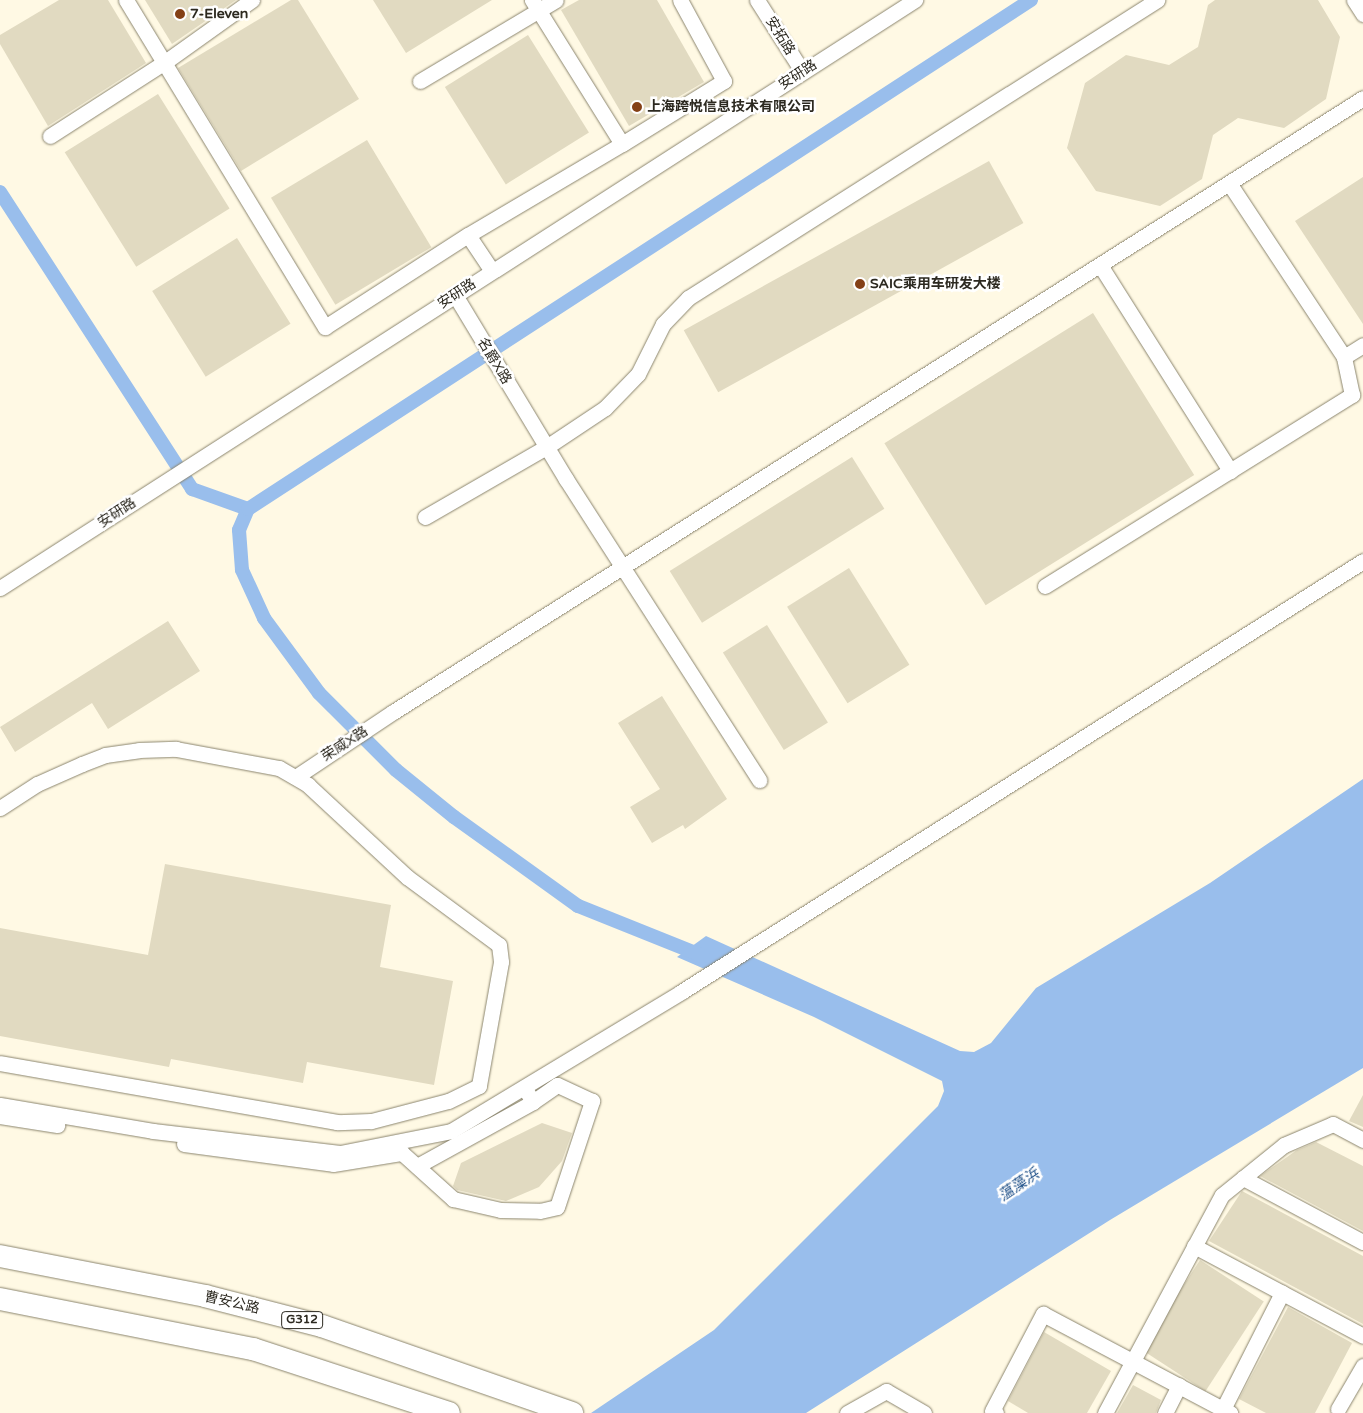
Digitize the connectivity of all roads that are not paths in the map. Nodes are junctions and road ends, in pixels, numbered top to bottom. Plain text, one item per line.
1 (126, 0) edge
2 (252, 0) edge
3 (556, 0) edge
4 (680, 0) edge
5 (757, 0) edge
6 (914, 0) edge
7 (1157, 0) edge
8 (1354, 0) edge
9 (535, 5) edge
10 (1363, 14) edge
11 (165, 62) junction
12 (802, 71) junction
13 (420, 81) dead end
14 (1363, 98) edge
15 (50, 136) dead end
16 (622, 144) junction
17 (1230, 183) junction
18 (468, 235) junction
19 (1100, 265) junction
20 (492, 271) junction
21 (455, 295) junction
22 (1363, 345) edge
23 (1344, 357) junction
24 (548, 446) junction
25 (1230, 471) junction
26 (425, 517) dead end
27 (1363, 561) edge
28 (623, 567) junction
29 (1045, 586) dead end
30 (0, 588) edge
31 (297, 776) junction
32 (759, 780) dead end
33 (0, 808) edge
34 (0, 1063) edge
35 (524, 1087) junction
36 (533, 1102) junction
37 (0, 1105) edge
38 (0, 1116) edge
39 (444, 1132) junction
40 (1363, 1140) edge
41 (455, 1145) junction
42 (417, 1166) junction
43 (1243, 1178) junction
44 (1363, 1242) edge
45 (1194, 1246) junction
46 (0, 1256) edge
47 (1282, 1293) junction
48 (9, 1301) edge
49 (1363, 1336) edge
50 (1133, 1360) junction
51 (1363, 1366) edge
52 (1180, 1385) junction
53 (992, 1412) edge
54 (1224, 1412) edge
55 (1340, 1412) edge
56 (450, 1413) edge
57 (572, 1413) edge
58 (847, 1413) edge
59 (924, 1413) edge
60 (1104, 1413) edge
61 (1165, 1413) edge

1 - 11 street
2 - 11 street
3 - 9 street
4 - 16 street
5 - 12 street, 安拓路
6 - 12 street, 安研路
7 - 24 street
8 - 10 street
9 - 13 street
9 - 16 street
11 - 15 street
11 - 18 street
12 - 20 street, 安研路
14 - 17 street, 荣威X路
16 - 18 street
17 - 19 street, 荣威X路
17 - 23 street
18 - 20 street
19 - 25 street
19 - 28 street, 荣威X路
20 - 21 street, 安研路
21 - 24 street, 名爵X路
21 - 30 street, 安研路
22 - 23 street
23 - 25 street
24 - 26 street
24 - 28 street, 名爵X路
25 - 29 street
27 - 35 street
28 - 31 street, 荣威X路
28 - 32 street, 名爵X路
31 - 33 street
31 - 34 street
35 - 36 street
35 - 39 street
36 - 41 street
36 - 42 street
37 - 39 street
38 - 42 street
39 - 41 street
40 - 43 street
41 - 42 street
43 - 44 street
43 - 45 street
45 - 47 street
45 - 50 street
46 - 57 highway, 曹安公路 / G312
47 - 49 street
47 - 54 street
48 - 56 highway
50 - 52 street
50 - 53 street
50 - 60 street
51 - 55 street
52 - 54 street
52 - 61 street
58 - 59 street

